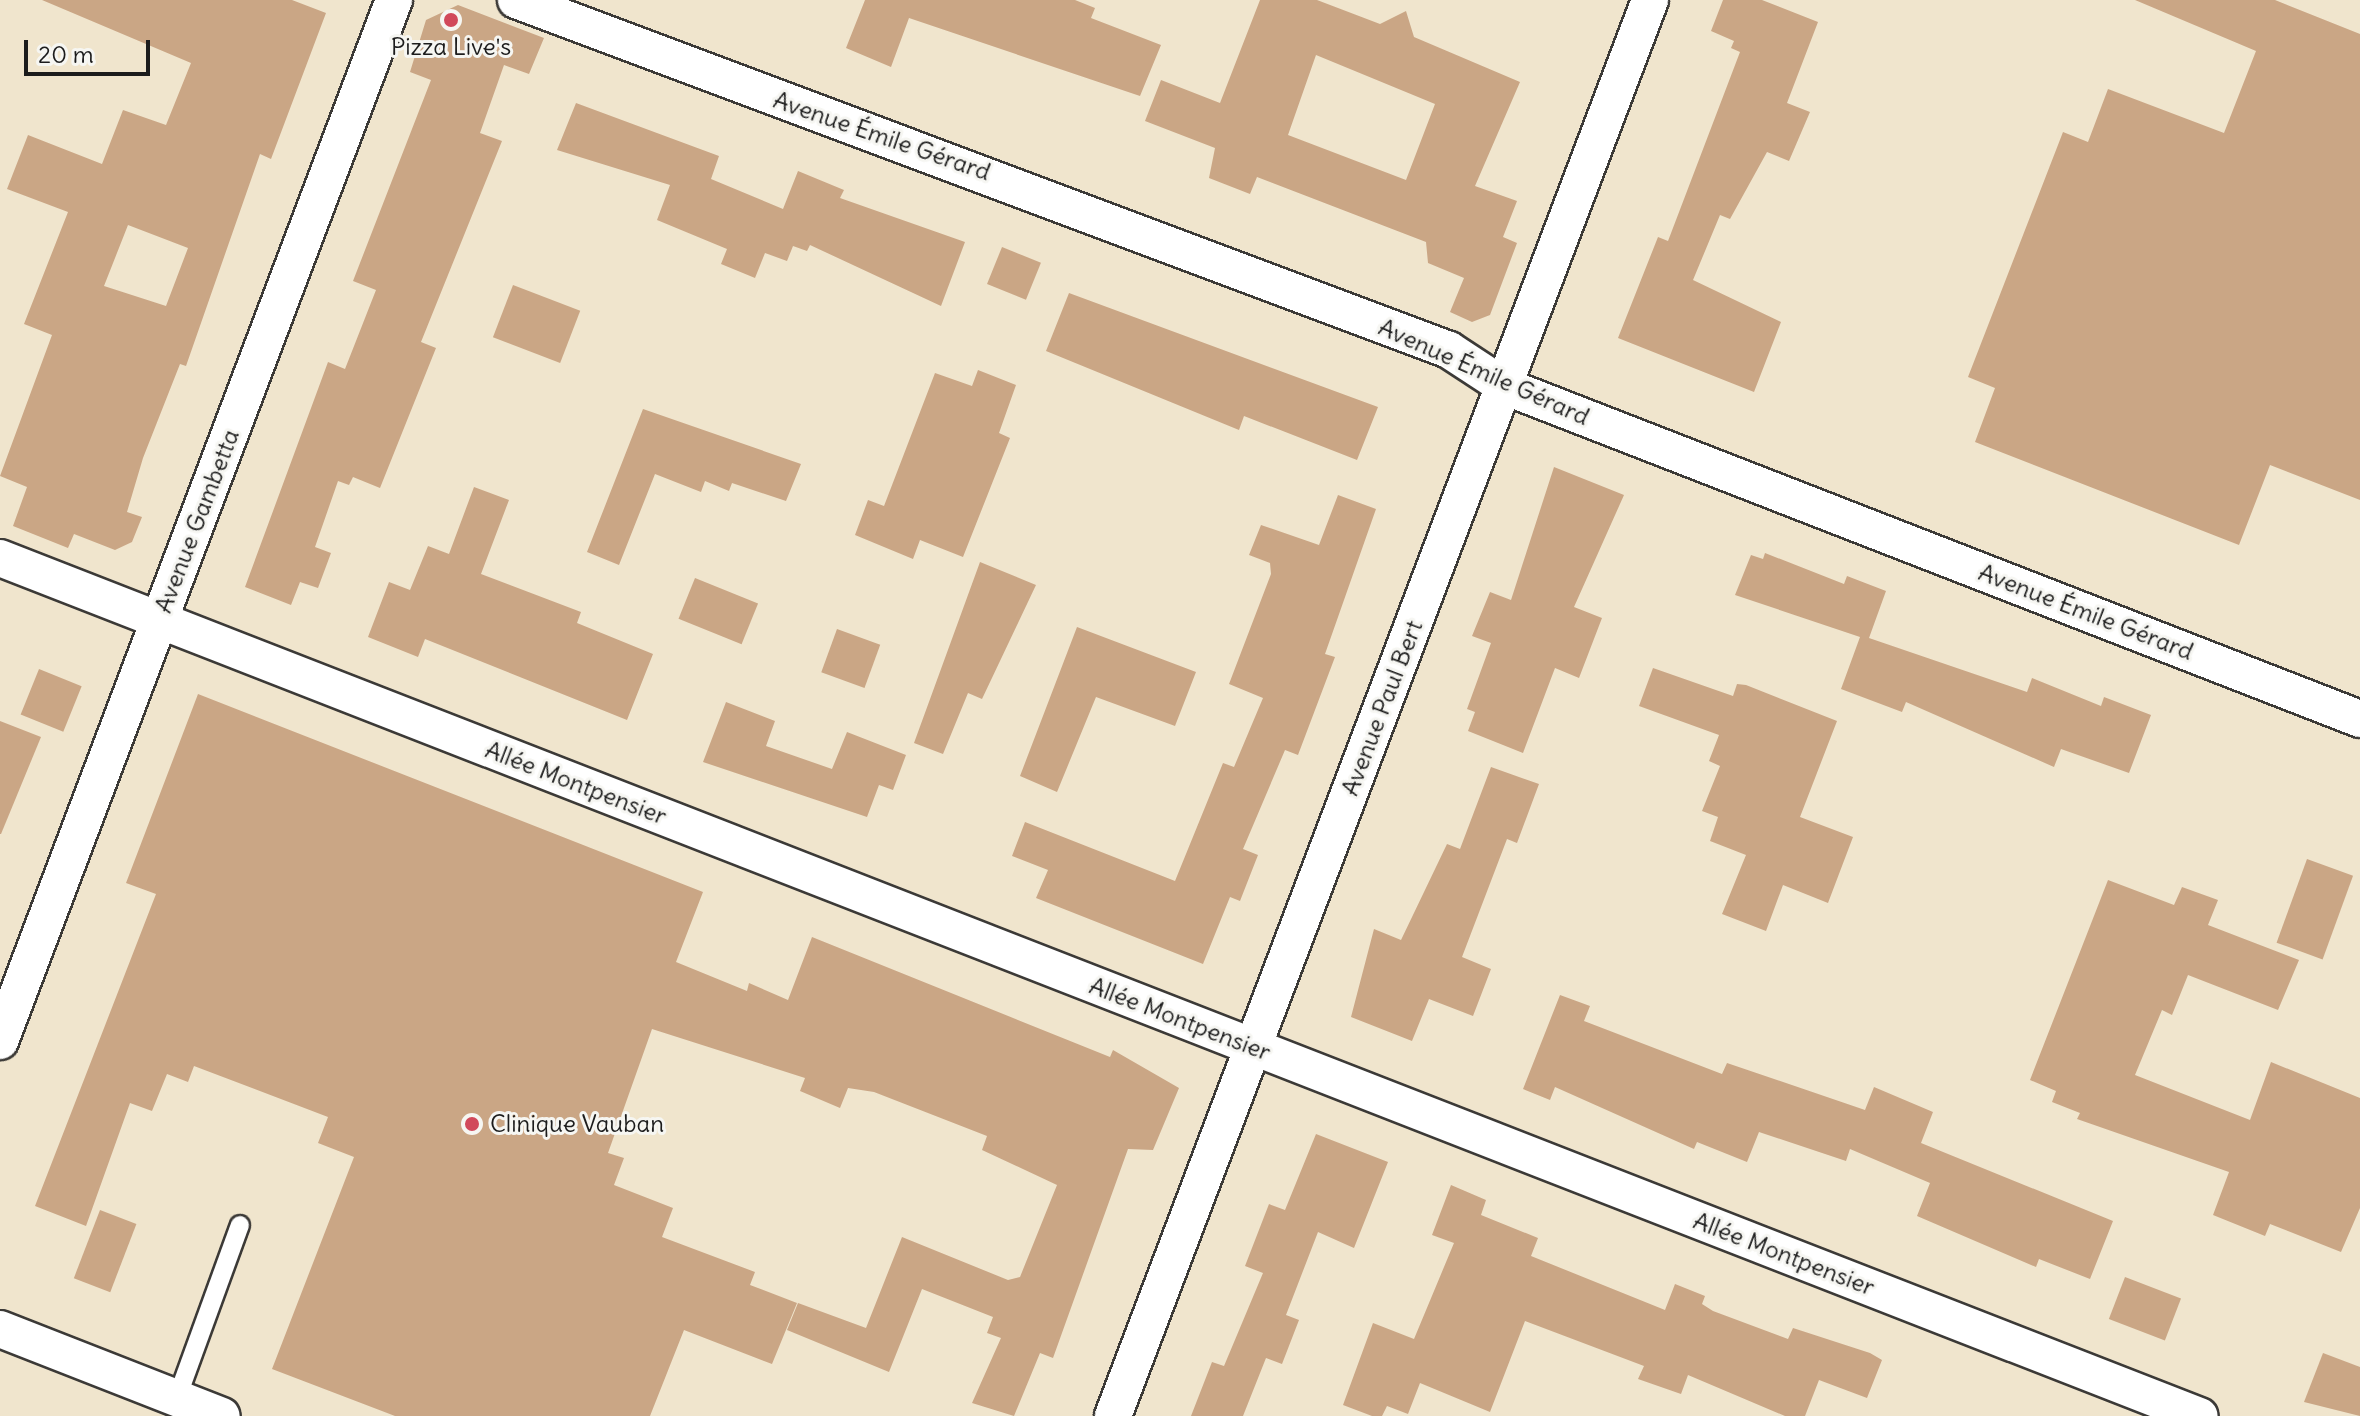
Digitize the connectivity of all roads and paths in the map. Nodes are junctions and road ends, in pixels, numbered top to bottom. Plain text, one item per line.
1 (394, 0) edge
2 (516, 0) edge
3 (1650, 0) edge
4 (1504, 386) junction
5 (0, 558) edge
6 (160, 620) junction
7 (2360, 719) edge
8 (0, 1041) edge
9 (1254, 1047) junction
10 (240, 1225) dead end
11 (0, 1329) edge
12 (177, 1398) junction
13 (222, 1416) edge
14 (1113, 1416) edge
15 (2200, 1416) edge

1 - 6 street, Avenue Gambetta
2 - 4 street, Avenue Émile Gérard
3 - 4 street, Avenue Paul Bert
4 - 7 street, Avenue Émile Gérard
4 - 9 street, Avenue Paul Bert
5 - 6 street, Allée Montpensier
6 - 8 street, Avenue Gambetta
6 - 9 street, Allée Montpensier
9 - 14 street, Avenue Paul Bert
9 - 15 street, Allée Montpensier
10 - 12 lane
11 - 12 street
12 - 13 street

